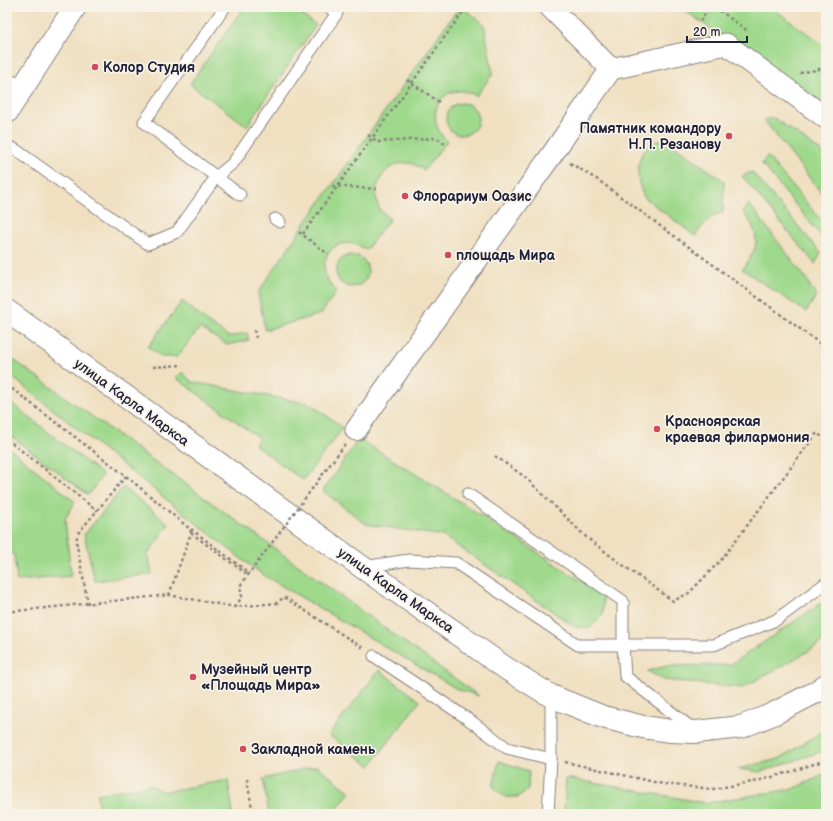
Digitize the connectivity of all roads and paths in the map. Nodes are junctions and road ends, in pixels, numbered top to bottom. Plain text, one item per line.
1 (225, 7) edge
2 (328, 7) edge
3 (550, 7) edge
4 (710, 7) edge
5 (715, 7) edge
6 (70, 9) edge
7 (465, 9) dead end
8 (700, 21) dead end
9 (749, 32) dead end
10 (612, 68) junction
11 (826, 68) edge
12 (795, 74) dead end
13 (407, 80) dead end
14 (14, 83) edge
15 (412, 83) junction
16 (439, 102) dead end
17 (7, 112) edge
18 (826, 118) edge
19 (368, 135) dead end
20 (372, 138) junction
21 (445, 144) dead end
22 (7, 145) edge
23 (553, 153) junction
24 (216, 177) junction
25 (332, 186) dead end
26 (337, 186) junction
27 (377, 189) dead end
28 (240, 195) dead end
29 (299, 232) dead end
30 (303, 234) junction
31 (328, 254) dead end
32 (7, 311) edge
33 (254, 330) dead end
34 (256, 338) dead end
35 (826, 348) edge
36 (182, 365) dead end
37 (153, 366) dead end
38 (7, 385) edge
39 (351, 436) joint
40 (7, 439) edge
41 (826, 440) edge
42 (495, 456) dead end
43 (126, 476) junction
44 (468, 494) dead end
45 (97, 511) junction
46 (190, 529) junction
47 (191, 533) junction
48 (362, 567) junction
49 (248, 574) junction
50 (826, 583) edge
51 (169, 595) junction
52 (88, 604) junction
53 (235, 607) junction
54 (7, 612) edge
55 (623, 645) junction
56 (374, 656) joint
57 (826, 685) edge
58 (551, 696) junction
59 (696, 732) junction
60 (551, 759) junction
61 (826, 760) edge
62 (247, 779) dead end
63 (253, 814) edge
64 (548, 814) edge

1 - 24 lane
2 - 24 lane
3 - 10 street
4 - 8 path
5 - 9 path
6 - 14 main road
7 - 15 path
10 - 18 street
10 - 23 street
11 - 12 path
13 - 15 path
14 - 17 main road
15 - 16 path
15 - 20 path
19 - 20 path
20 - 21 path
20 - 26 path
22 - 24 lane
23 - 35 path
23 - 39 street
24 - 28 lane
25 - 26 path
26 - 27 path
26 - 30 path
29 - 30 path
30 - 31 path
32 - 48 main road, улица Карла Маркса
33 - 34 path
36 - 37 path
38 - 43 path
39 - 49 path, bridge
40 - 45 path
41 - 42 path
43 - 45 path
43 - 46 path
44 - 55 lane
45 - 52 path
46 - 47 path
46 - 49 path
47 - 49 path
47 - 51 path
48 - 55 lane
48 - 58 main road, улица Карла Маркса
49 - 53 path
50 - 55 lane
51 - 52 path
51 - 53 path
52 - 54 path
53 - 56 path
55 - 59 lane
56 - 60 lane
57 - 59 main road, улица Карла Маркса
58 - 59 main road, улица Карла Маркса
58 - 60 lane
60 - 61 path
60 - 64 lane
62 - 63 path

